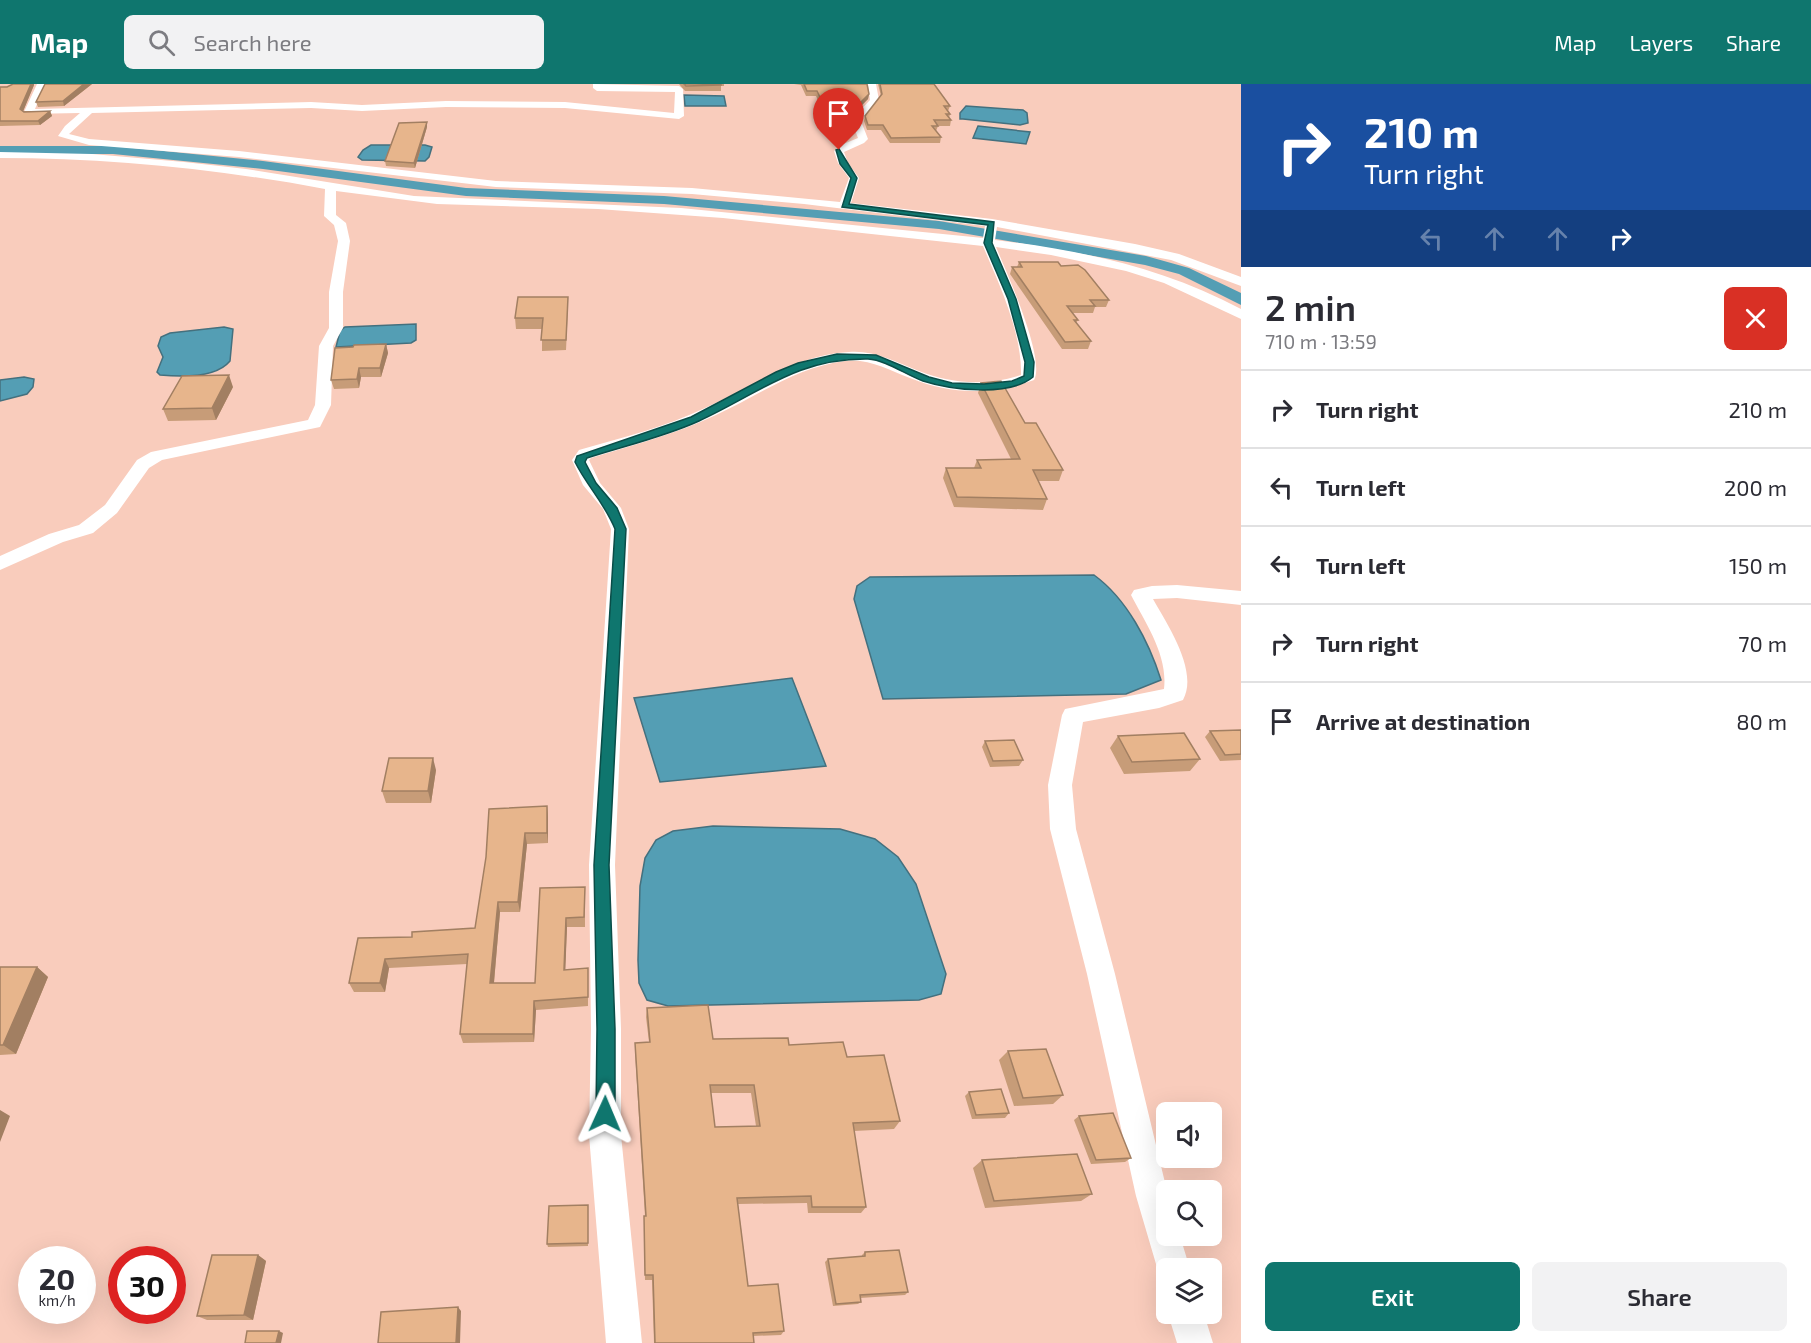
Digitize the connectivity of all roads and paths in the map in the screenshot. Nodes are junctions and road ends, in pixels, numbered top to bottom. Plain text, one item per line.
1 (40, 84) edge
2 (597, 84) edge
3 (872, 84) edge
4 (90, 110) junction
5 (0, 155) edge
6 (332, 186) junction
7 (845, 206) junction
8 (990, 233) junction
9 (1241, 282) edge
10 (1241, 315) edge
11 (0, 564) edge
12 (1241, 598) edge
13 (1170, 1258) edge
14 (1189, 1324) edge
15 (624, 1343) edge
16 (1195, 1343) edge

1 - 4 street
2 - 4 street
3 - 7 street
4 - 7 street
5 - 6 street
6 - 8 street
6 - 11 street
7 - 8 street
8 - 9 street
8 - 10 street
8 - 15 street
12 - 13 street
14 - 16 street

